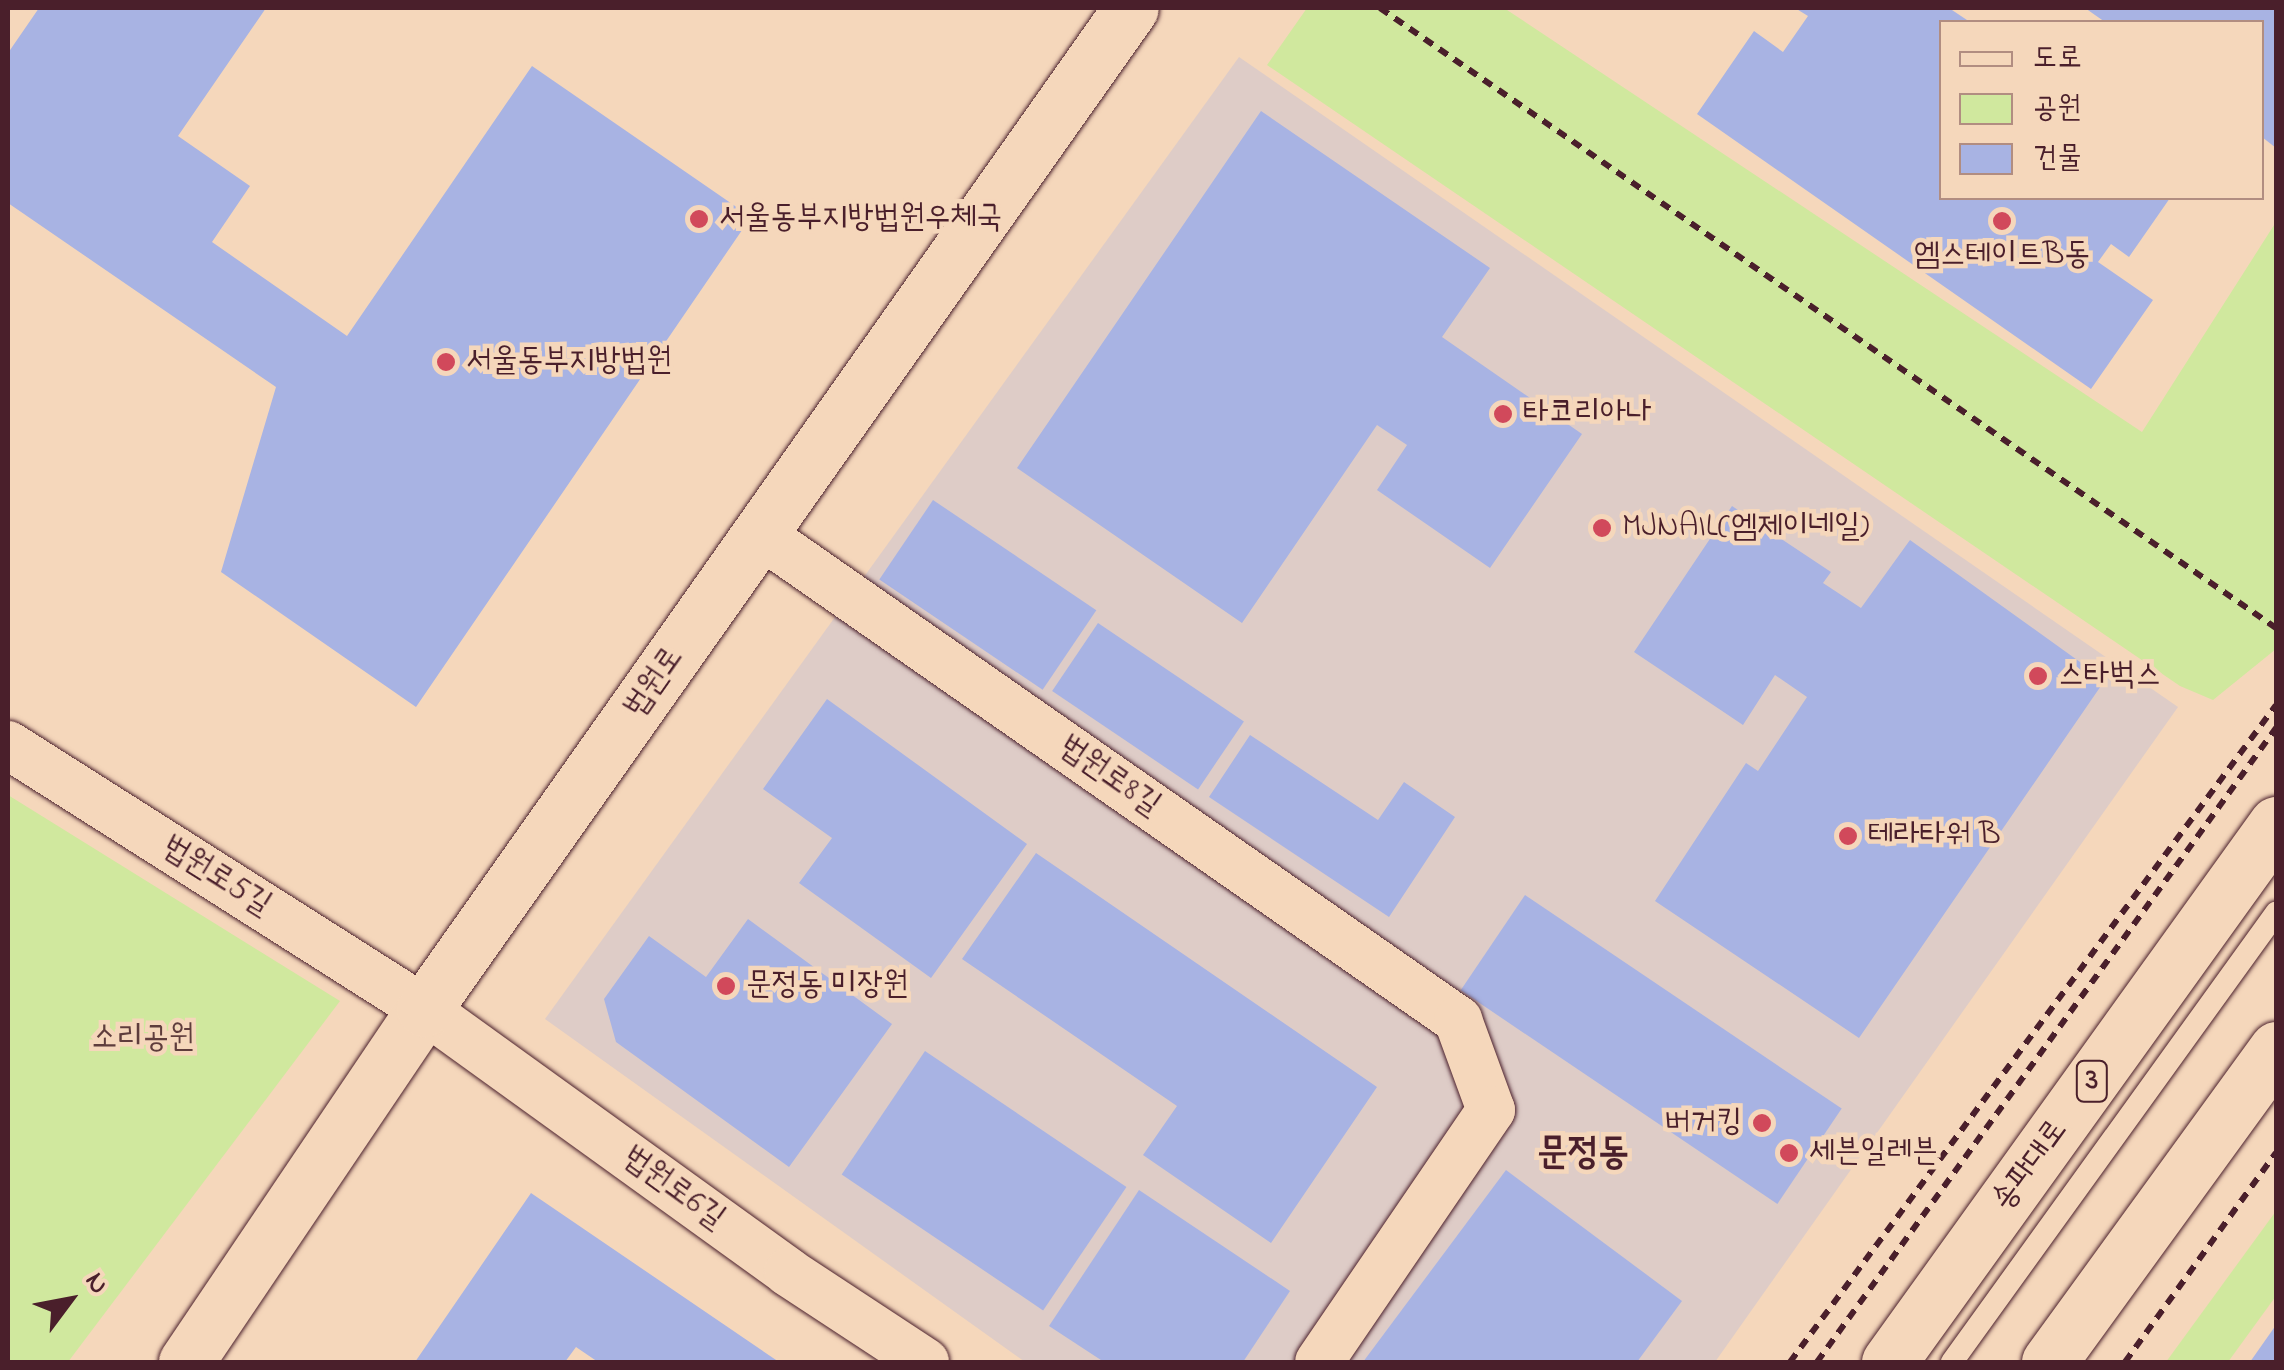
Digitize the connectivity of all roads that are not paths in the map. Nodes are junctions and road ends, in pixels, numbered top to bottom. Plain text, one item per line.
1 (1122, 11) edge
2 (760, 534) junction
3 (8, 745) edge
4 (2276, 824) edge
5 (2276, 913) edge
6 (424, 1008) junction
7 (2276, 1049) edge
8 (1924, 1314) junction
9 (186, 1362) edge
10 (926, 1362) edge
11 (1318, 1362) edge
12 (1889, 1362) edge
13 (1900, 1362) edge
14 (1952, 1362) edge
15 (2049, 1362) edge

1 - 2 street, 법원로
2 - 6 street, 법원로
2 - 11 street, 법원로8길
3 - 6 street, 법원로5길
4 - 8 street, 송파대로 / 3
5 - 14 lane
6 - 9 street, 법원로
6 - 10 street, 법원로6길
7 - 15 street
8 - 12 street, 송파대로 / 3
8 - 13 lane

